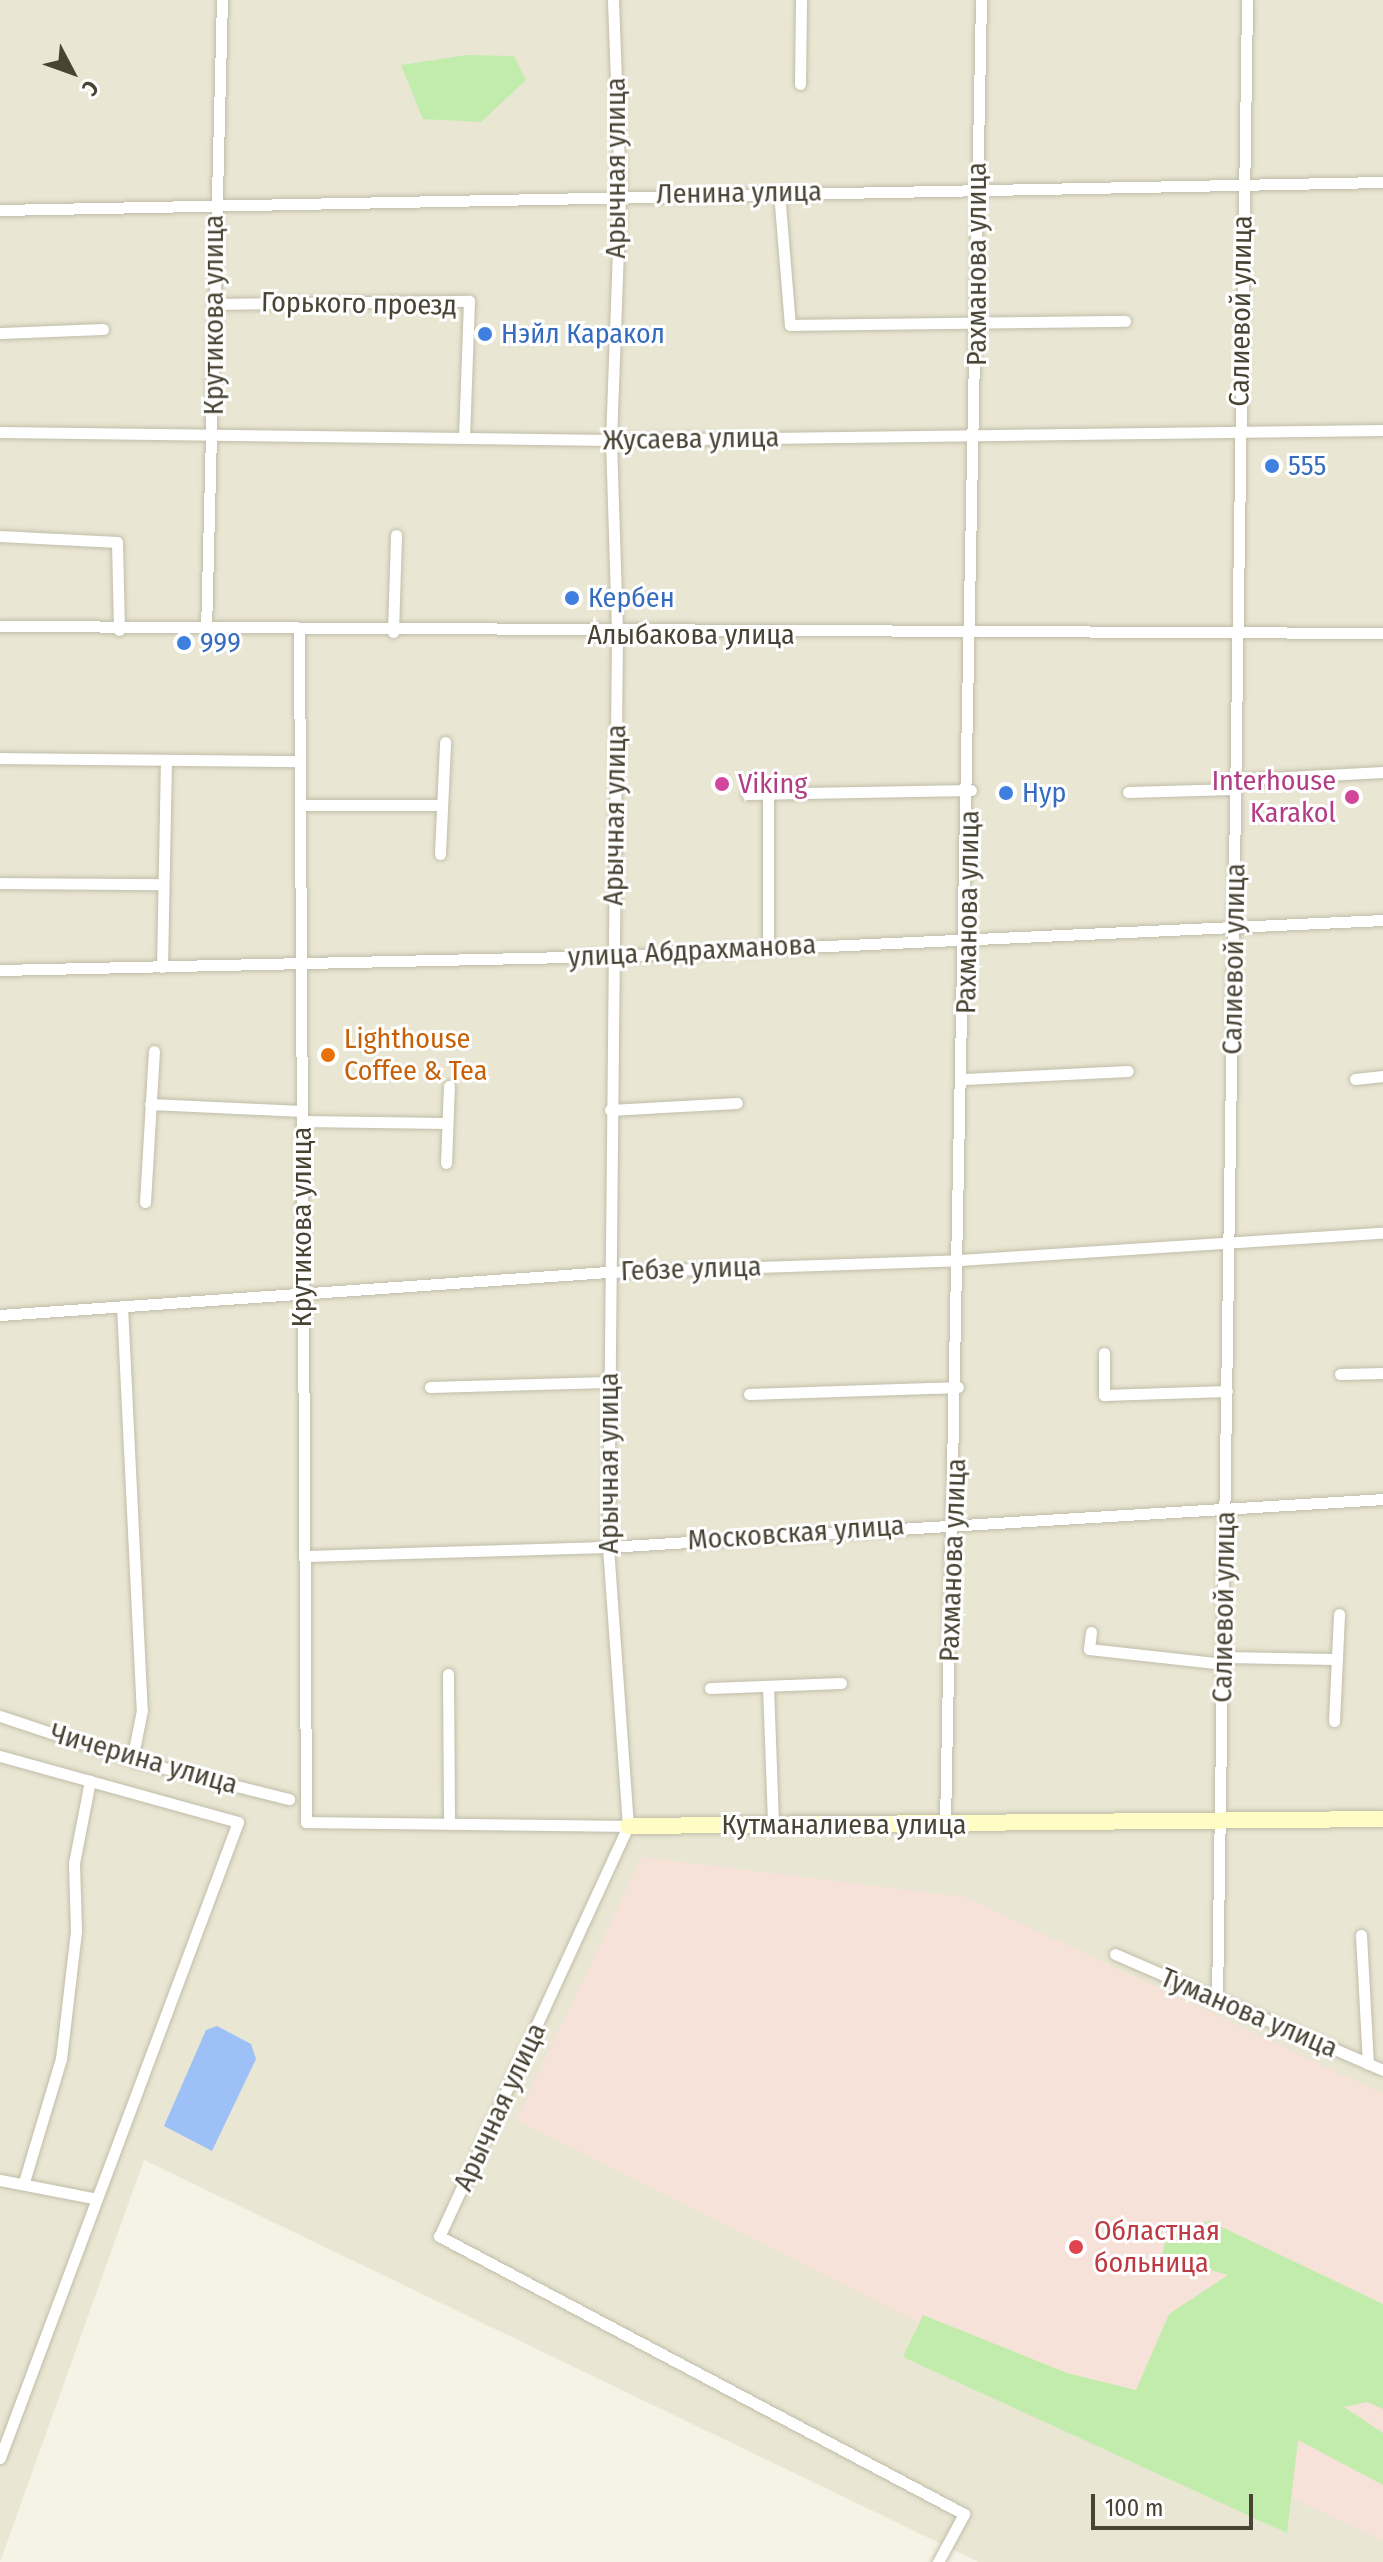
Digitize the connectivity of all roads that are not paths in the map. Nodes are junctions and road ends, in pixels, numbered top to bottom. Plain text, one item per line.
1 (222, 0) edge
2 (613, 0) edge
3 (801, 0) edge
4 (981, 0) edge
5 (1247, 0) edge
6 (800, 84) dead end
7 (1383, 182) edge
8 (1244, 184) junction
9 (977, 189) junction
10 (779, 192) junction
11 (620, 195) junction
12 (215, 204) junction
13 (0, 210) edge
14 (214, 304) junction
15 (1125, 321) dead end
16 (977, 324) junction
17 (103, 329) dead end
18 (0, 333) edge
19 (1383, 430) edge
20 (0, 432) edge
21 (213, 432) junction
22 (1238, 432) junction
23 (977, 436) junction
24 (464, 437) junction
25 (611, 440) junction
26 (396, 535) dead end
27 (0, 536) edge
28 (0, 626) edge
29 (119, 630) junction
30 (206, 631) junction
31 (299, 631) junction
32 (393, 632) junction
33 (1383, 633) edge
34 (617, 634) junction
35 (1236, 634) junction
36 (973, 636) junction
37 (445, 742) dead end
38 (0, 758) edge
39 (166, 761) junction
40 (300, 761) junction
41 (1383, 772) edge
42 (1234, 784) junction
43 (971, 790) junction
44 (1128, 792) dead end
45 (747, 794) dead end
46 (768, 794) junction
47 (300, 805) junction
48 (441, 805) junction
49 (440, 854) dead end
50 (0, 883) edge
51 (160, 884) junction
52 (1383, 920) edge
53 (1237, 926) junction
54 (968, 939) junction
55 (768, 945) junction
56 (614, 956) junction
57 (301, 964) junction
58 (162, 967) junction
59 (0, 970) edge
60 (154, 1051) dead end
61 (1128, 1071) dead end
62 (1383, 1076) edge
63 (964, 1079) junction
64 (1355, 1079) dead end
65 (449, 1086) dead end
66 (737, 1103) dead end
67 (150, 1104) junction
68 (610, 1110) junction
69 (302, 1116) junction
70 (446, 1123) junction
71 (446, 1163) dead end
72 (145, 1202) dead end
73 (1383, 1233) edge
74 (1229, 1243) junction
75 (961, 1260) junction
76 (608, 1272) junction
77 (303, 1292) junction
78 (122, 1306) junction
79 (0, 1315) edge
80 (1104, 1353) dead end
81 (1383, 1373) edge
82 (1340, 1374) dead end
83 (608, 1382) junction
84 (430, 1387) dead end
85 (958, 1387) junction
86 (1227, 1391) junction
87 (749, 1394) dead end
88 (1383, 1499) edge
89 (1226, 1511) junction
90 (954, 1521) junction
91 (608, 1547) junction
92 (304, 1556) junction
93 (1339, 1614) dead end
94 (1091, 1632) dead end
95 (1335, 1659) junction
96 (1224, 1661) junction
97 (448, 1674) dead end
98 (841, 1683) dead end
99 (768, 1686) junction
100 (710, 1688) dead end
101 (0, 1716) edge
102 (1334, 1721) dead end
103 (0, 1756) edge
104 (132, 1760) junction
105 (90, 1781) junction
106 (289, 1799) dead end
107 (1383, 1819) edge
108 (306, 1822) joint
109 (1222, 1822) junction
110 (449, 1824) junction
111 (945, 1824) junction
112 (773, 1825) junction
113 (628, 1826) junction
114 (1361, 1935) dead end
115 (1115, 1954) dead end
116 (1217, 2001) junction
117 (1368, 2064) junction
118 (1383, 2070) edge
119 (0, 2180) edge
120 (24, 2182) junction
121 (93, 2198) junction
122 (0, 2458) edge
123 (938, 2562) edge

1 - 12 street, Крутикова улица
2 - 11 street, Арычная улица
3 - 6 street
4 - 9 street, Рахманова улица
5 - 8 street, Салиевой улица
7 - 8 street, Ленина улица
8 - 9 street, Ленина улица
8 - 22 street, Салиевой улица
9 - 10 street, Ленина улица
9 - 16 street, Рахманова улица
10 - 11 street, Ленина улица
10 - 16 street
11 - 12 street, Ленина улица
11 - 25 street, Арычная улица
12 - 13 street, Ленина улица
12 - 14 street, Крутикова улица
14 - 21 street, Крутикова улица
14 - 24 street, Горького проезд
15 - 16 street
16 - 23 street, Рахманова улица
17 - 18 street
19 - 22 street, Жусаева улица
20 - 21 street, Жусаева улица
21 - 24 street, Жусаева улица
21 - 30 street, Крутикова улица
22 - 23 street, Жусаева улица
22 - 35 street, Салиевой улица
23 - 25 street, Жусаева улица
23 - 36 street, Рахманова улица
24 - 25 street, Жусаева улица
25 - 34 street, Арычная улица
26 - 32 street
27 - 29 street
28 - 29 street, Алыбакова улица
29 - 30 street, Алыбакова улица
30 - 31 street, Алыбакова улица
31 - 32 street, Алыбакова улица
31 - 40 street, Крутикова улица
32 - 34 street, Алыбакова улица
33 - 35 street, Алыбакова улица
34 - 36 street, Алыбакова улица
34 - 56 street, Арычная улица
35 - 36 street, Алыбакова улица
35 - 42 street, Салиевой улица
36 - 43 street, Рахманова улица
37 - 48 street
38 - 39 street
39 - 40 street
39 - 51 street
40 - 47 street, Крутикова улица
41 - 42 street
42 - 44 street
42 - 53 street, Салиевой улица
43 - 46 street
43 - 54 street, Рахманова улица
45 - 46 street
46 - 55 street
47 - 48 street
47 - 57 street, Крутикова улица
48 - 49 street
50 - 51 street
51 - 58 street
52 - 53 street, улица Абдрахманова
53 - 54 street, улица Абдрахманова
53 - 74 street, Салиевой улица
54 - 55 street, улица Абдрахманова
54 - 63 street, Рахманова улица
55 - 56 street, улица Абдрахманова
56 - 57 street, улица Абдрахманова
56 - 68 street, Арычная улица
57 - 58 street, улица Абдрахманова
57 - 69 street, Крутикова улица
58 - 59 street, улица Абдрахманова
60 - 67 street
61 - 63 street
62 - 64 street
63 - 75 street, Рахманова улица
65 - 70 street
66 - 68 street
67 - 69 street
67 - 72 street
68 - 76 street, Арычная улица
69 - 70 street
69 - 77 street, Крутикова улица
70 - 71 street
73 - 74 street, Гебзе улица
74 - 75 street, Гебзе улица
74 - 86 street, Салиевой улица
75 - 76 street, Гебзе улица
75 - 85 street, Рахманова улица
76 - 77 street, Гебзе улица
76 - 83 street, Арычная улица
77 - 78 street, Гебзе улица
77 - 92 street, Крутикова улица
78 - 79 street, Гебзе улица
78 - 104 street
80 - 86 street
81 - 82 street
83 - 84 street
83 - 91 street, Арычная улица
85 - 87 street
85 - 90 street, Рахманова улица
86 - 89 street, Салиевой улица
88 - 89 street, Московская улица
89 - 90 street, Московская улица
89 - 96 street, Салиевой улица
90 - 91 street, Московская улица
90 - 111 street, Рахманова улица
91 - 92 street, Московская улица
91 - 113 street, Арычная улица
92 - 108 street, Крутикова улица
93 - 95 street
94 - 96 street
95 - 96 street
95 - 102 street
96 - 109 street, Салиевой улица
97 - 110 street
98 - 99 street
99 - 100 street
99 - 112 street
101 - 104 street, Чичерина улица
103 - 105 street
104 - 106 street, Чичерина улица
105 - 120 street
105 - 121 street
107 - 109 street, Кутманалиева улица
108 - 110 street, Кутманалиева улица
109 - 111 street, Кутманалиева улица
109 - 116 street, Салиевой улица
110 - 113 street, Кутманалиева улица
111 - 112 street, Кутманалиева улица
112 - 113 street, Кутманалиева улица
113 - 123 street, Арычная улица
114 - 117 street
115 - 116 street, Туманова улица
116 - 117 street, Туманова улица
117 - 118 street, Туманова улица
119 - 120 street
120 - 121 street
121 - 122 street

